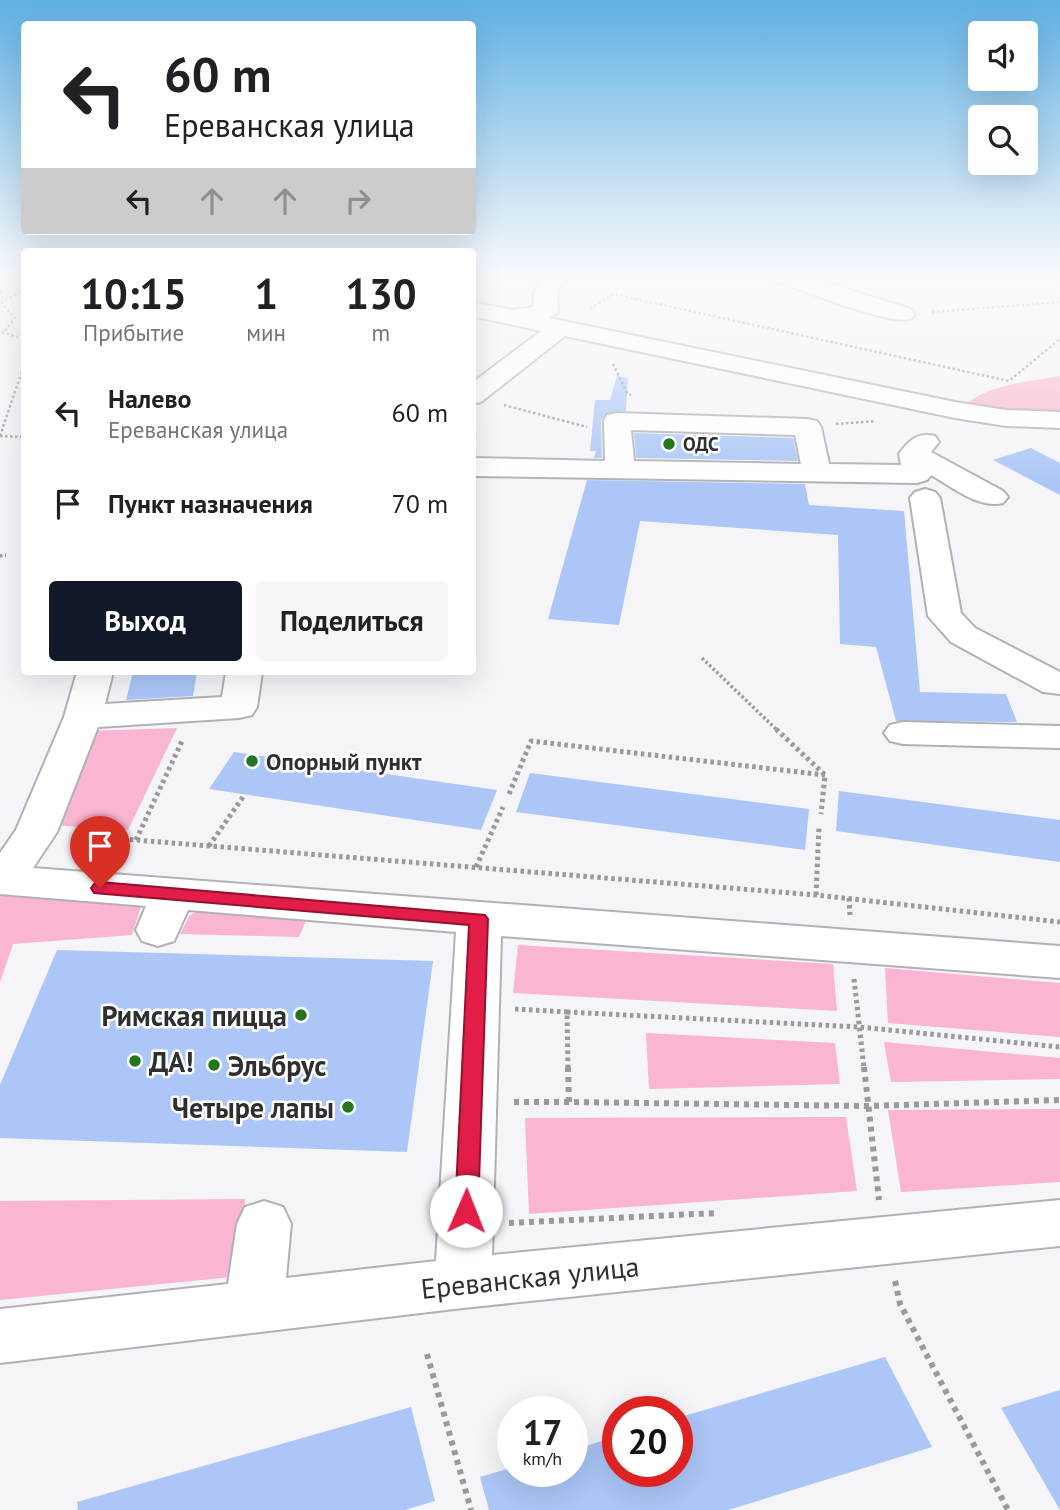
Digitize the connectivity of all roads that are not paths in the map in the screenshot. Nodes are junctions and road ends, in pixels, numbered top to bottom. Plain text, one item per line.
1 (531, 345) edge
2 (660, 345) edge
3 (476, 393) edge
4 (955, 410) junction
5 (1060, 420) edge
6 (476, 467) edge
7 (817, 472) junction
8 (918, 476) junction
9 (626, 477) junction
10 (993, 497) dead end
11 (94, 675) edge
12 (244, 675) edge
13 (1059, 686) edge
14 (83, 717) junction
15 (903, 733) dead end
16 (1060, 737) edge
17 (2, 880) edge
18 (479, 919) junction
19 (1060, 962) edge
20 (1060, 1223) edge
21 (264, 1224) dead end
22 (463, 1283) junction
23 (254, 1307) junction
24 (0, 1336) edge

1 - 3 street
2 - 4 street
4 - 5 street
4 - 8 street
6 - 9 street
7 - 8 street
7 - 9 street
7 - 9 street
8 - 9 street
8 - 10 street
8 - 13 street
11 - 14 street
12 - 14 street
14 - 17 street
15 - 16 street
17 - 18 street
18 - 19 street
18 - 22 street
20 - 22 street, Ереванская улица
21 - 23 street
22 - 23 street, Ереванская улица
23 - 24 street, Ереванская улица

